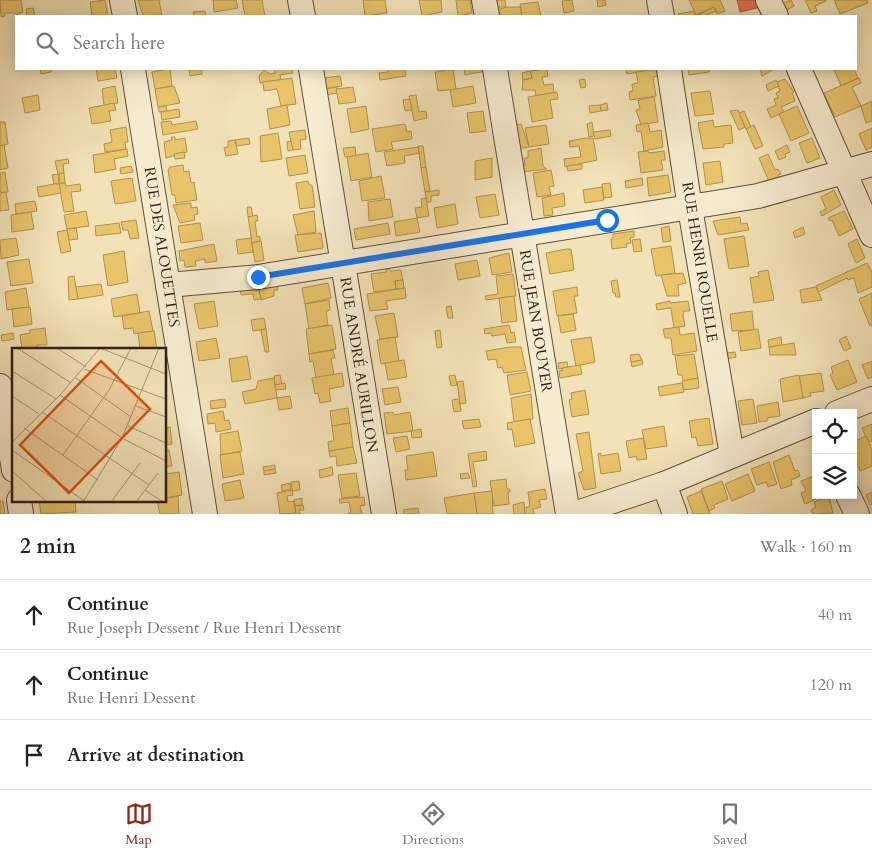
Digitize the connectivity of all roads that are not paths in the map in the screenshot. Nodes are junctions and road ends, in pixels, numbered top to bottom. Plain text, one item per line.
1 (122, 0) edge
2 (300, 0) edge
3 (484, 0) edge
4 (659, 0) edge
5 (768, 0) edge
6 (125, 15) edge
7 (303, 15) edge
8 (487, 15) edge
9 (662, 15) edge
10 (776, 15) edge
11 (133, 70) edge
12 (312, 70) edge
13 (495, 70) edge
14 (669, 70) edge
15 (799, 70) edge
16 (872, 164) edge
17 (844, 173) junction
18 (690, 208) junction
19 (522, 235) junction
20 (872, 235) edge
21 (343, 264) junction
22 (168, 285) junction
23 (0, 386) edge
24 (872, 399) edge
25 (846, 409) edge
26 (812, 423) edge
27 (732, 454) junction
28 (12, 458) edge
29 (658, 486) junction
30 (850, 499) edge
31 (205, 514) edge
32 (384, 514) edge
33 (568, 514) edge
34 (574, 514) edge
35 (675, 514) edge
36 (857, 514) edge

1 - 6 street
2 - 7 street
3 - 8 street
4 - 9 street
5 - 10 street
11 - 22 street, RUE DES ALOUETTES
12 - 21 street, RUE ANDRÉ AURILLON
13 - 19 street, RUE JEAN BOUYER
14 - 18 street, RUE HENRI ROUELLE
15 - 17 street
16 - 17 street
17 - 18 street
17 - 20 street
18 - 19 street
18 - 27 street, RUE HENRI ROUELLE
19 - 21 street
19 - 33 street, RUE JEAN BOUYER
21 - 22 street
21 - 32 street, RUE ANDRÉ AURILLON
22 - 31 street, RUE DES ALOUETTES
23 - 28 street
24 - 25 street
26 - 27 street
27 - 29 street
29 - 34 street
29 - 35 street
30 - 36 street

